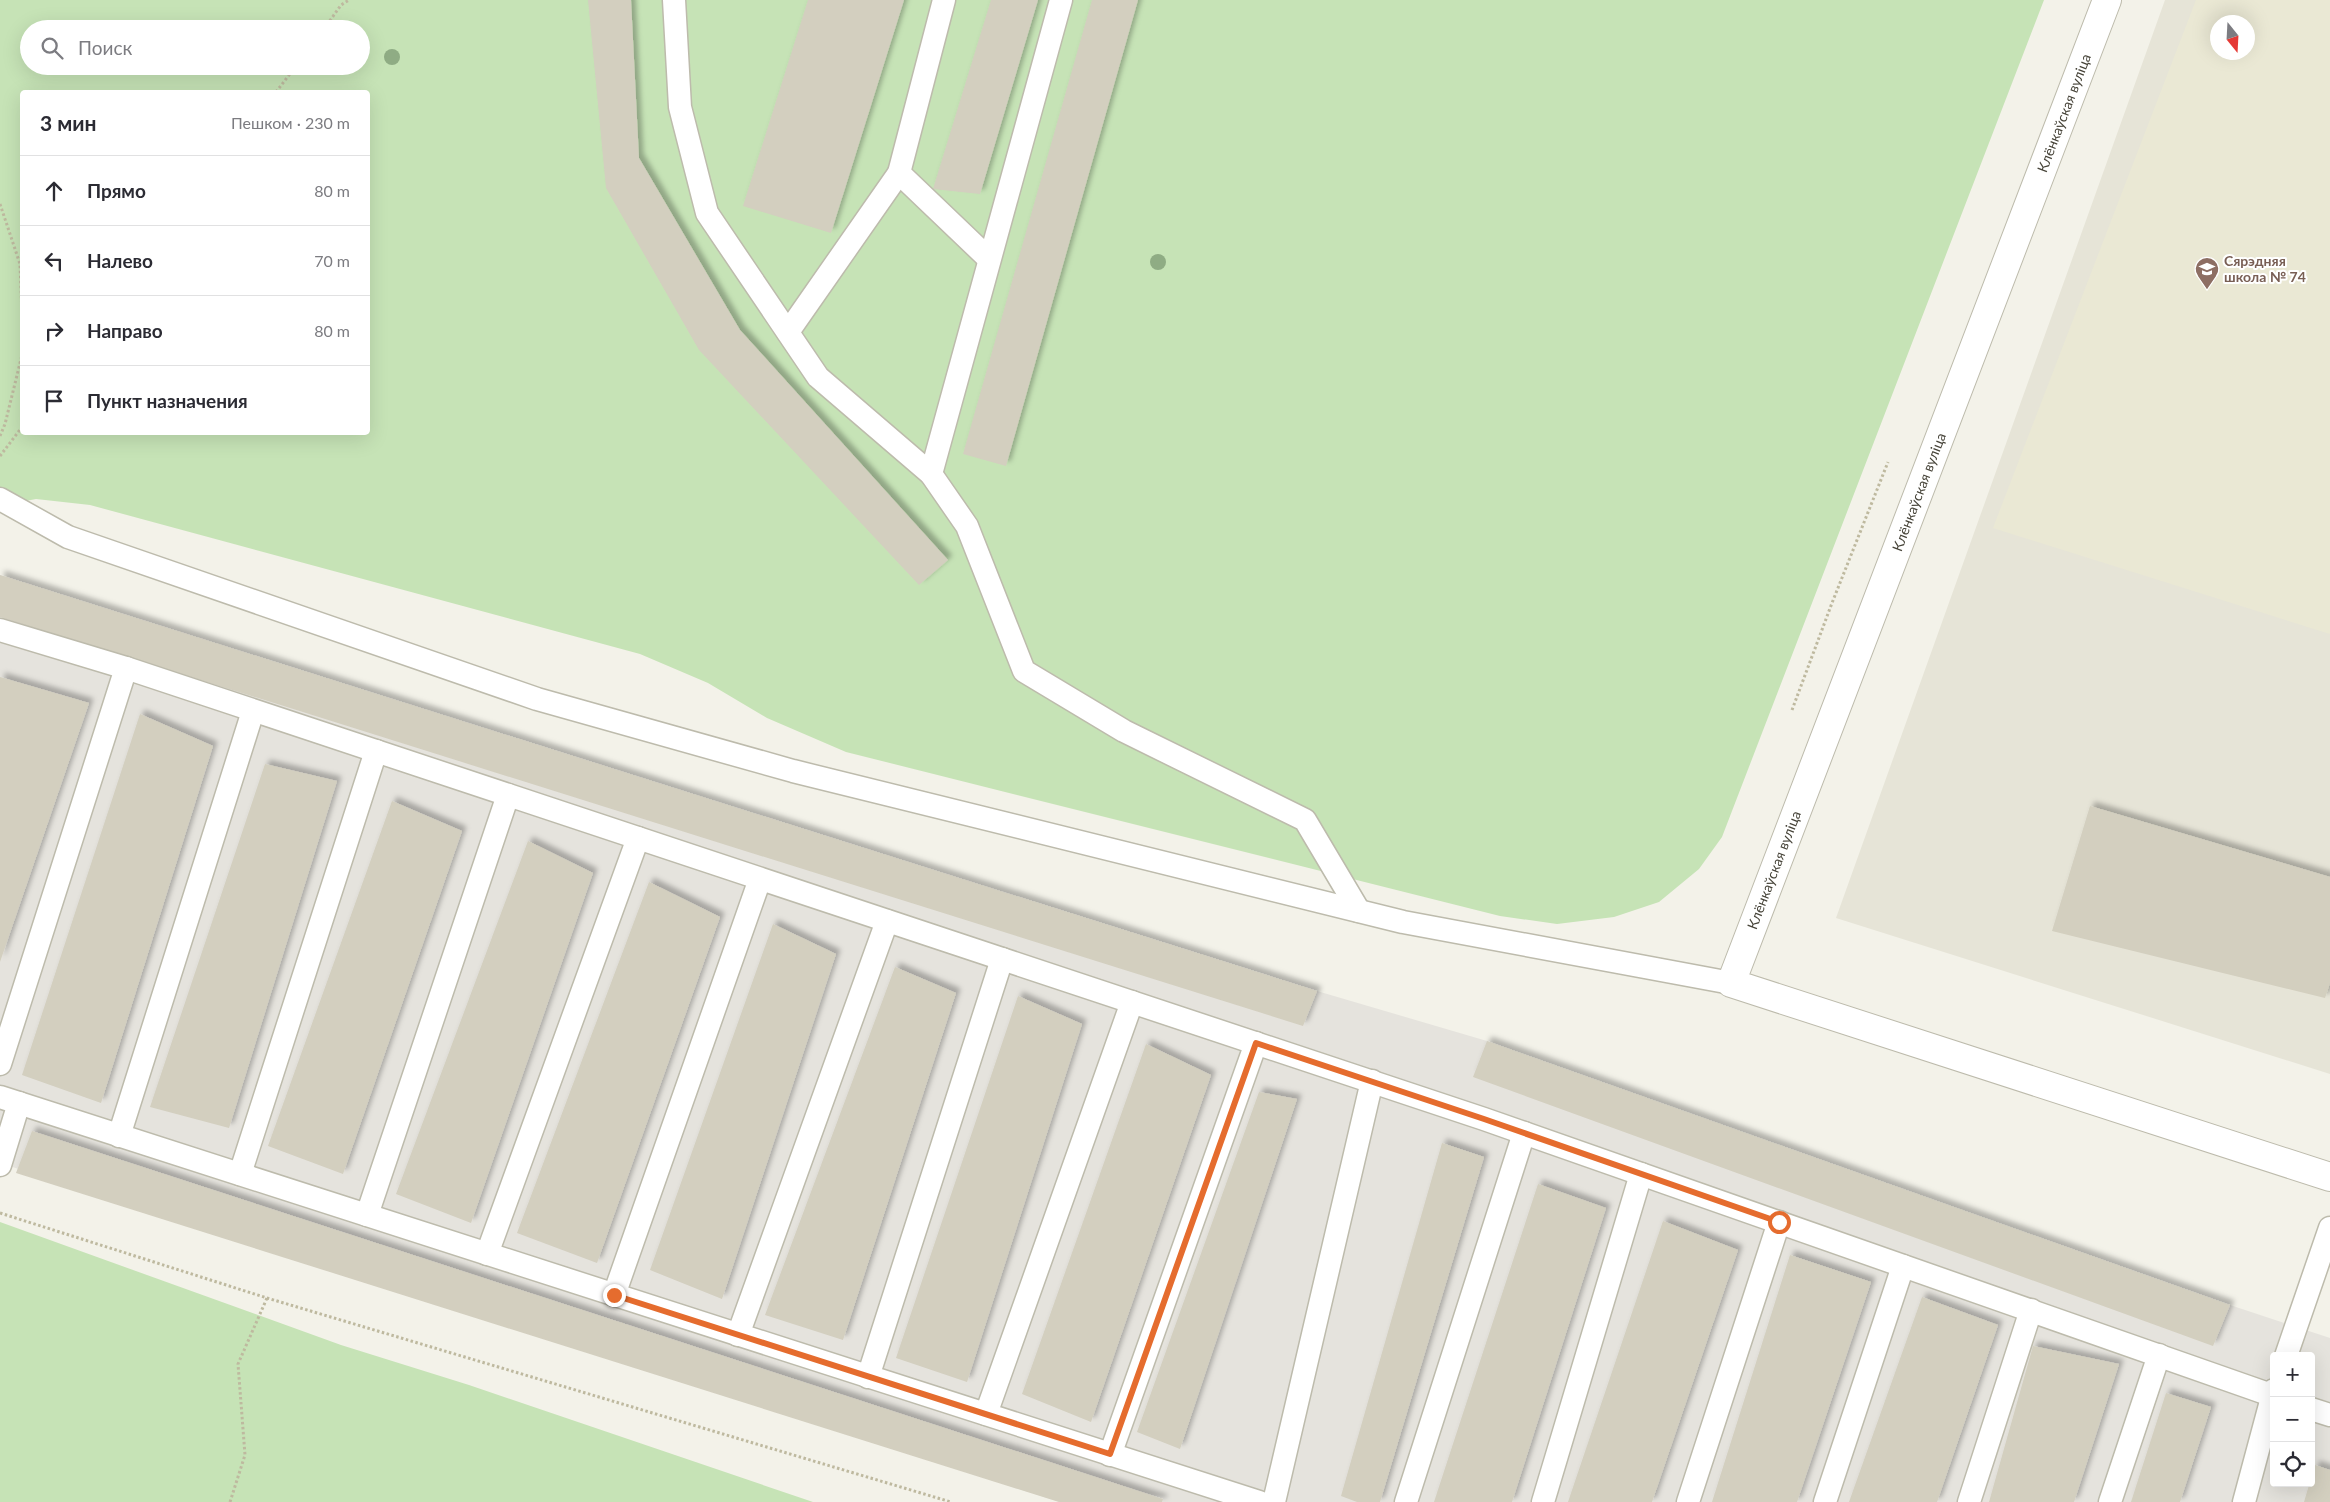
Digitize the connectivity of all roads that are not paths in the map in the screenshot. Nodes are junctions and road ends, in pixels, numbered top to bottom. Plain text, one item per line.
1 (674, 0) edge
2 (944, 0) edge
3 (1061, 0) edge
4 (2107, 0) edge
5 (899, 173) junction
6 (989, 258) junction
7 (788, 332) junction
8 (930, 474) junction
9 (0, 499) edge
10 (0, 630) edge
11 (126, 668) junction
12 (253, 711) junction
13 (376, 751) junction
14 (508, 795) junction
15 (638, 838) junction
16 (760, 879) junction
17 (1359, 911) junction
18 (886, 921) junction
19 (1002, 959) junction
20 (1731, 983) junction
21 (1132, 1002) junction
22 (1256, 1043) junction
23 (0, 1064) edge
24 (1372, 1081) junction
25 (10, 1100) edge
26 (1524, 1133) junction
27 (119, 1136) junction
28 (0, 1165) edge
29 (240, 1174) junction
30 (1641, 1174) junction
31 (2330, 1177) edge
32 (366, 1215) junction
33 (1779, 1222) junction
34 (2330, 1228) edge
35 (487, 1254) junction
36 (1903, 1266) junction
37 (614, 1295) junction
38 (2031, 1310) junction
39 (738, 1335) junction
40 (2287, 1352) edge
41 (2159, 1355) junction
42 (868, 1377) junction
43 (2270, 1393) edge
44 (2272, 1397) edge
45 (2315, 1410) edge
46 (986, 1414) junction
47 (2330, 1415) edge
48 (1110, 1454) junction
49 (1259, 1502) edge
50 (1274, 1502) edge
51 (1406, 1502) edge
52 (1543, 1502) edge
53 (1688, 1502) edge
54 (1826, 1502) edge
55 (1969, 1502) edge
56 (2110, 1502) edge
57 (2244, 1502) edge

1 - 7 lane
2 - 5 lane
3 - 6 lane
4 - 20 street, Клёнкаўская вуліца
5 - 6 lane
5 - 7 lane
6 - 8 lane
7 - 8 lane
8 - 17 lane
9 - 17 lane
10 - 11 lane
11 - 12 lane
11 - 23 lane
12 - 13 lane
12 - 27 lane
13 - 14 lane
13 - 29 lane
14 - 15 lane
14 - 32 lane
15 - 16 lane
15 - 35 lane
16 - 18 lane
16 - 37 lane
17 - 20 lane
18 - 19 lane
18 - 39 lane
19 - 21 lane
19 - 42 lane
20 - 31 street
21 - 22 lane
21 - 46 lane
22 - 24 lane
22 - 48 lane
24 - 26 lane
24 - 50 lane
25 - 27 lane
25 - 28 lane
26 - 30 lane
26 - 51 lane
27 - 29 lane
29 - 32 lane
30 - 33 lane
30 - 52 lane
32 - 35 lane
33 - 36 lane
33 - 53 lane
34 - 40 lane
35 - 37 lane
36 - 38 lane
36 - 54 lane
37 - 39 lane
38 - 41 lane
38 - 55 lane
39 - 42 lane
41 - 43 lane
41 - 56 lane
42 - 46 lane
44 - 57 lane
45 - 47 lane
46 - 48 lane
48 - 49 lane

